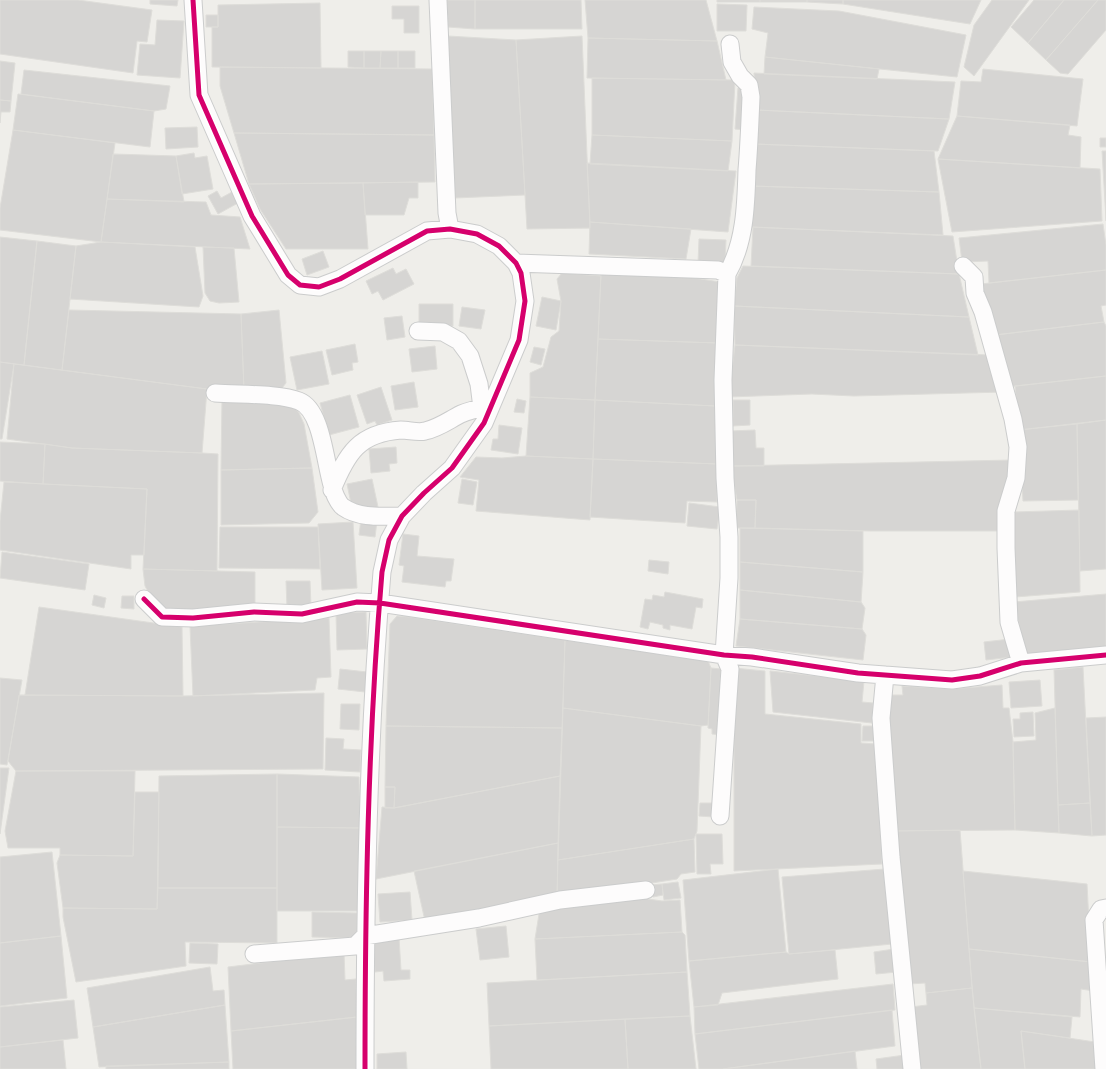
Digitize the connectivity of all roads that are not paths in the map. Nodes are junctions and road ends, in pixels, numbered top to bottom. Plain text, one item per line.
1 (193, 0) edge
2 (438, 0) edge
3 (730, 44) dead end
4 (450, 229) junction
5 (516, 263) junction
6 (963, 266) dead end
7 (726, 274) junction
8 (418, 331) dead end
9 (214, 393) dead end
10 (487, 407) junction
11 (332, 490) junction
12 (402, 516) junction
13 (144, 599) dead end
14 (380, 602) junction
15 (724, 655) junction
16 (1106, 655) edge
17 (1022, 663) junction
18 (885, 675) junction
19 (720, 816) dead end
20 (646, 890) dead end
21 (1106, 908) edge
22 (365, 936) junction
23 (254, 954) dead end
24 (365, 1069) edge
25 (912, 1069) edge
26 (1104, 1069) edge

1 - 4 street
2 - 4 street
3 - 7 street
4 - 5 street
5 - 7 street
5 - 10 street
6 - 17 street
7 - 15 street
8 - 10 street
9 - 11 street
10 - 11 street
10 - 12 street
11 - 12 street
12 - 14 street
13 - 14 street
14 - 15 street
14 - 22 street
15 - 18 street
15 - 19 street
16 - 17 street
17 - 18 street
18 - 25 street
20 - 22 street
21 - 26 street
22 - 23 street
22 - 24 street

